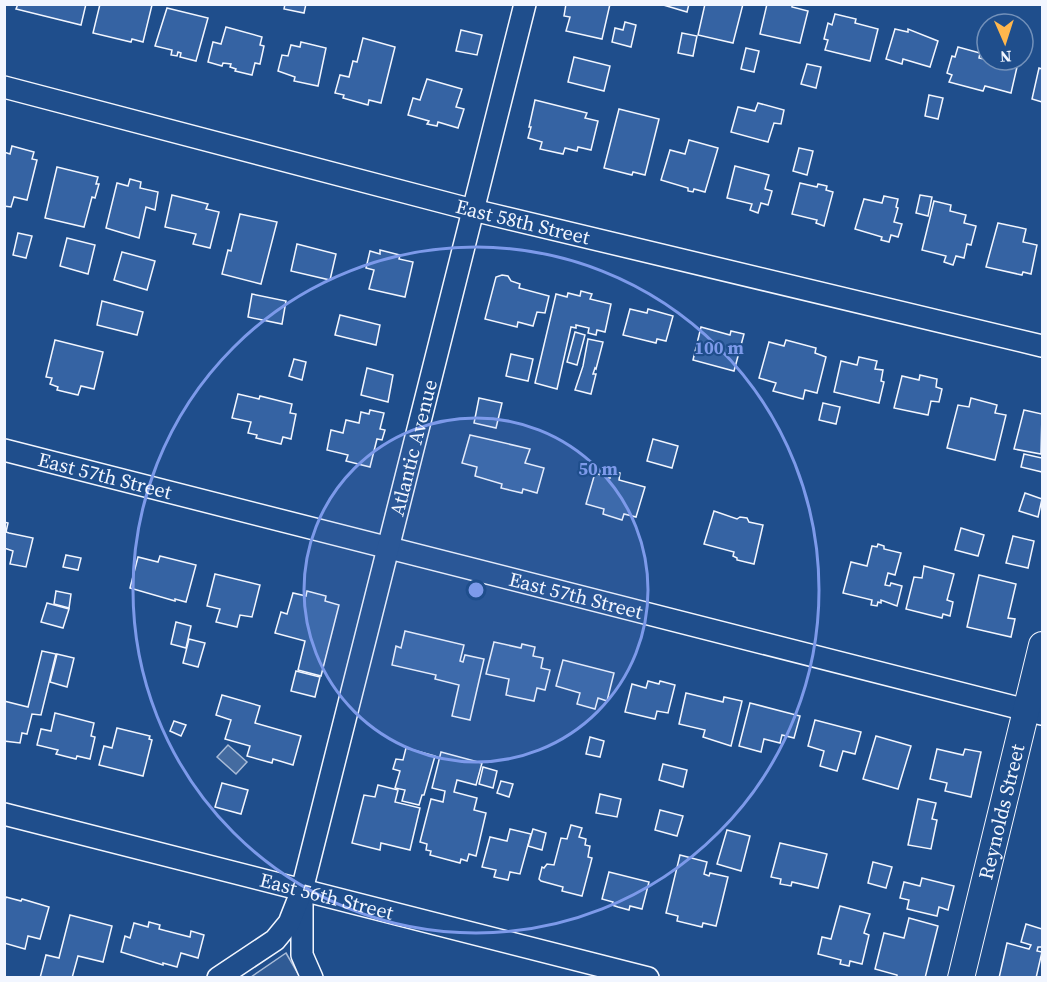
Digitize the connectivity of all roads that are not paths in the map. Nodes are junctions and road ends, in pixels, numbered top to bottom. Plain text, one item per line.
1 (525, 4) edge
2 (4, 87) edge
3 (474, 210) junction
4 (1042, 346) edge
5 (4, 450) edge
6 (388, 547) junction
7 (1042, 645) edge
8 (1034, 712) edge
9 (4, 814) edge
10 (302, 890) junction
11 (218, 978) edge
12 (312, 978) edge
13 (648, 978) edge
14 (961, 978) edge

1 - 3 street, Atlantic Avenue
2 - 3 street, East 58th Street
3 - 4 street, East 58th Street
3 - 6 street, Atlantic Avenue
5 - 6 street, East 57th Street
6 - 8 street, East 57th Street
6 - 10 street, Atlantic Avenue
7 - 8 street, Reynolds Street
8 - 14 street, Reynolds Street
9 - 10 street, East 56th Street
10 - 11 street, Atlantic Avenue
10 - 12 street, Atlantic Avenue
10 - 13 street, East 56th Street

